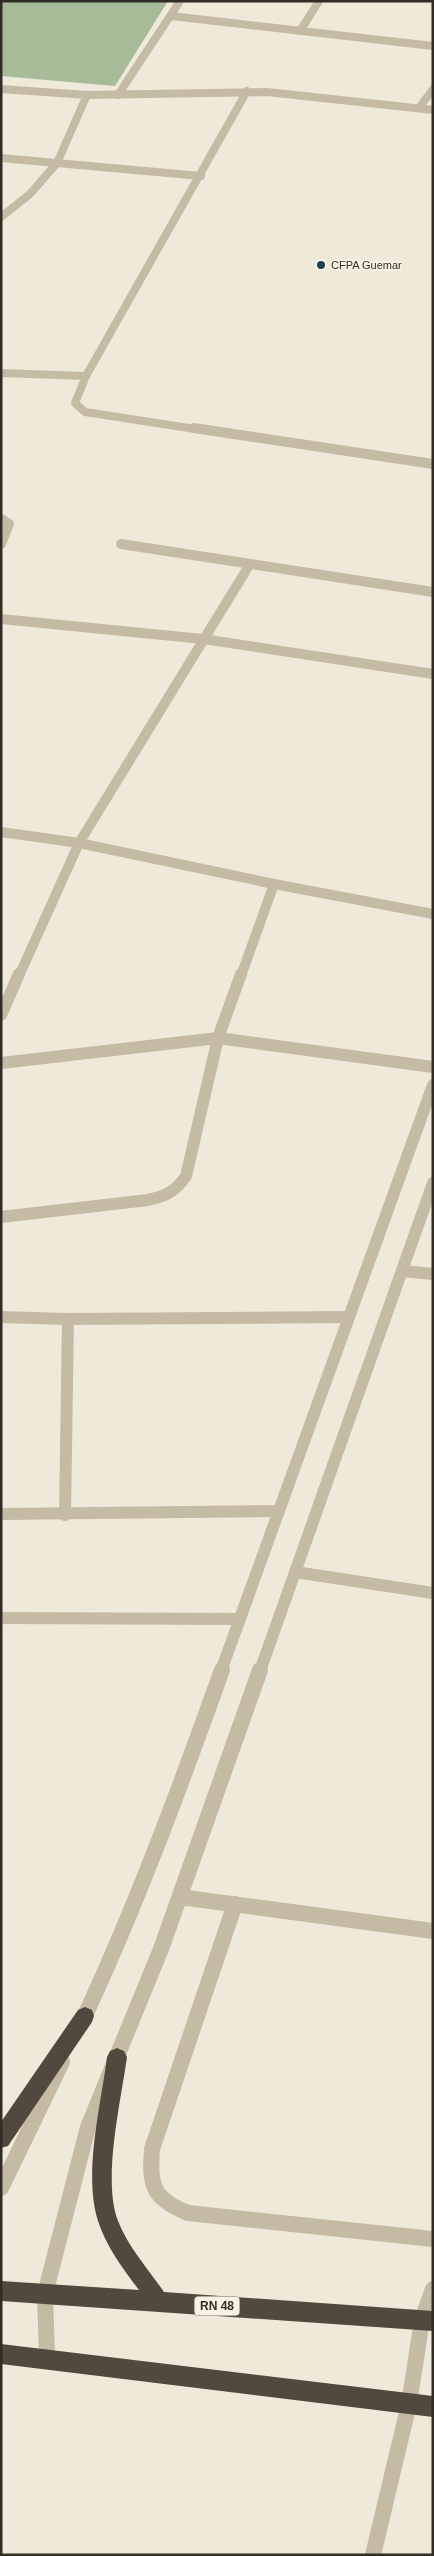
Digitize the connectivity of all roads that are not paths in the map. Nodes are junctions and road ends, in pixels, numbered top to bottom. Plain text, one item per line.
1 (180, 1) edge
2 (318, 1) edge
3 (171, 16) junction
4 (300, 31) junction
5 (433, 46) edge
6 (1, 89) edge
7 (433, 89) edge
8 (247, 91) junction
9 (87, 95) junction
10 (118, 95) junction
11 (419, 108) junction
12 (433, 110) edge
13 (1, 158) edge
14 (57, 163) junction
15 (201, 176) junction
16 (1, 217) edge
17 (1, 373) edge
18 (86, 376) junction
19 (433, 464) edge
20 (1, 518) edge
21 (1, 544) edge
22 (121, 544) dead end
23 (250, 564) junction
24 (433, 592) edge
25 (1, 618) edge
26 (203, 639) junction
27 (433, 674) edge
28 (1, 832) edge
29 (79, 843) junction
30 (274, 884) junction
31 (433, 914) edge
32 (1, 1015) edge
33 (218, 1038) junction
34 (1, 1063) edge
35 (433, 1067) edge
36 (433, 1085) edge
37 (433, 1183) edge
38 (1, 1217) edge
39 (402, 1272) junction
40 (433, 1274) edge
41 (1, 1317) edge
42 (348, 1317) junction
43 (68, 1319) junction
44 (278, 1511) junction
45 (1, 1514) edge
46 (65, 1515) junction
47 (295, 1572) junction
48 (433, 1593) edge
49 (1, 1618) edge
50 (240, 1619) junction
51 (180, 1897) junction
52 (235, 1904) junction
53 (433, 1931) edge
54 (85, 2016) junction
55 (117, 2058) junction
56 (1, 2139) edge
57 (1, 2188) edge
58 (433, 2239) edge
59 (433, 2289) edge
60 (1, 2291) edge
61 (44, 2294) junction
62 (159, 2302) junction
63 (428, 2320) edge
64 (1, 2354) edge
65 (47, 2358) junction
66 (409, 2404) junction
67 (433, 2407) edge
68 (373, 2555) edge

1 - 3 street
2 - 4 street
3 - 4 street
3 - 10 street
4 - 5 street
6 - 9 street
7 - 11 street
8 - 10 street
8 - 11 street
8 - 15 street
9 - 10 street
9 - 14 street
11 - 12 street
13 - 14 street
14 - 15 street
14 - 16 street
15 - 18 street
17 - 18 street
18 - 19 street
20 - 21 street
22 - 23 street
23 - 24 street
23 - 26 street
25 - 26 street
26 - 27 street
26 - 29 street
28 - 29 street
29 - 30 street
29 - 32 street
30 - 31 street
30 - 33 street
33 - 34 street
33 - 35 street
33 - 38 street
36 - 42 street
37 - 39 street
39 - 40 street
39 - 47 street
41 - 43 street
42 - 43 street
42 - 44 street
43 - 46 street
44 - 46 street
44 - 50 street
45 - 46 street
47 - 48 street
47 - 51 street
49 - 50 street
50 - 54 street
51 - 52 street
51 - 55 street
52 - 53 street
52 - 58 street
54 - 56 highway
54 - 57 street
55 - 61 street
55 - 62 highway
59 - 63 street
60 - 61 highway, RN 48
61 - 62 highway, RN 48
61 - 65 street
62 - 63 highway, RN 48
63 - 66 street
64 - 65 highway
65 - 66 highway
66 - 67 highway
66 - 68 street

